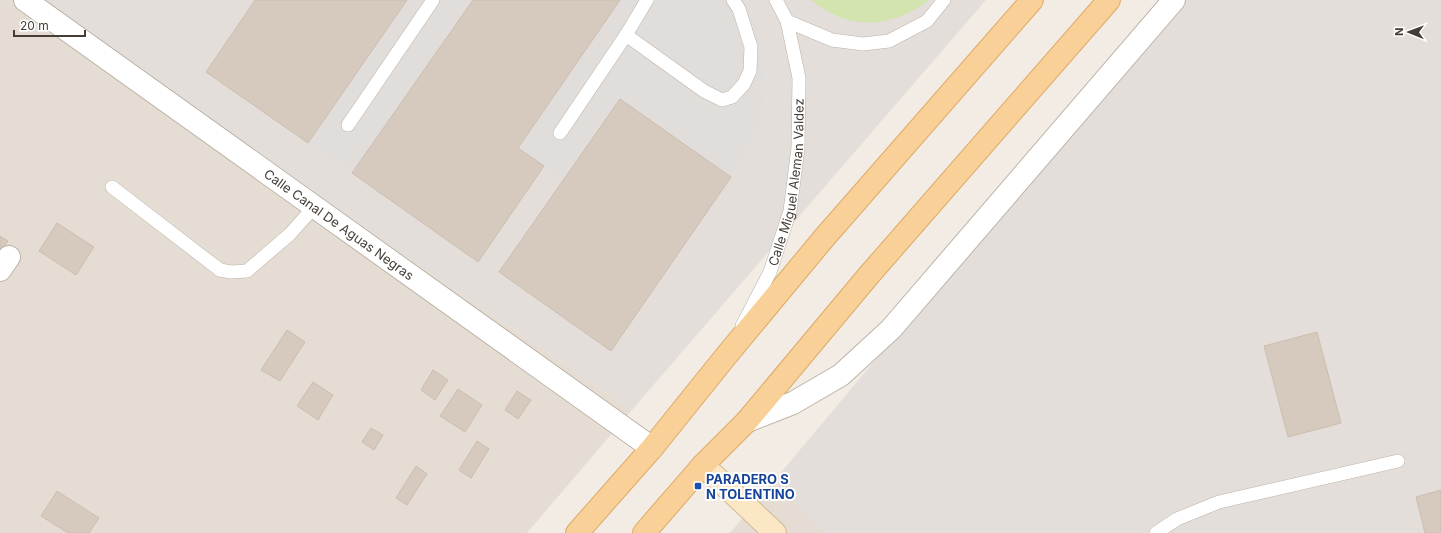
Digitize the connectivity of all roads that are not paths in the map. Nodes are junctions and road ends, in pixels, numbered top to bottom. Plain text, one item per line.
1 (26, 0) edge
2 (434, 0) edge
3 (647, 0) edge
4 (733, 0) edge
5 (776, 0) edge
6 (944, 0) edge
7 (1032, 0) edge
8 (1109, 0) edge
9 (1174, 0) edge
10 (787, 21) junction
11 (626, 35) junction
12 (348, 125) dead end
13 (560, 133) dead end
14 (112, 187) dead end
15 (314, 207) junction
16 (726, 356) junction
17 (747, 421) junction
18 (652, 448) junction
19 (1398, 461) dead end
20 (703, 466) junction
21 (577, 533) edge
22 (644, 533) edge
23 (775, 533) edge
24 (1156, 533) edge

1 - 15 street, Calle Canal De Aguas Negras
2 - 12 lane
3 - 11 lane
4 - 11 lane
5 - 10 lane, Calle Miguel Aleman Valdez
6 - 10 lane
7 - 16 main road
8 - 17 main road
9 - 17 street
10 - 16 lane, Calle Miguel Aleman Valdez
11 - 13 lane
14 - 15 lane
15 - 18 street, Calle Canal De Aguas Negras
16 - 18 main road
17 - 20 main road
18 - 21 main road
19 - 24 lane
20 - 22 main road
20 - 23 main road

